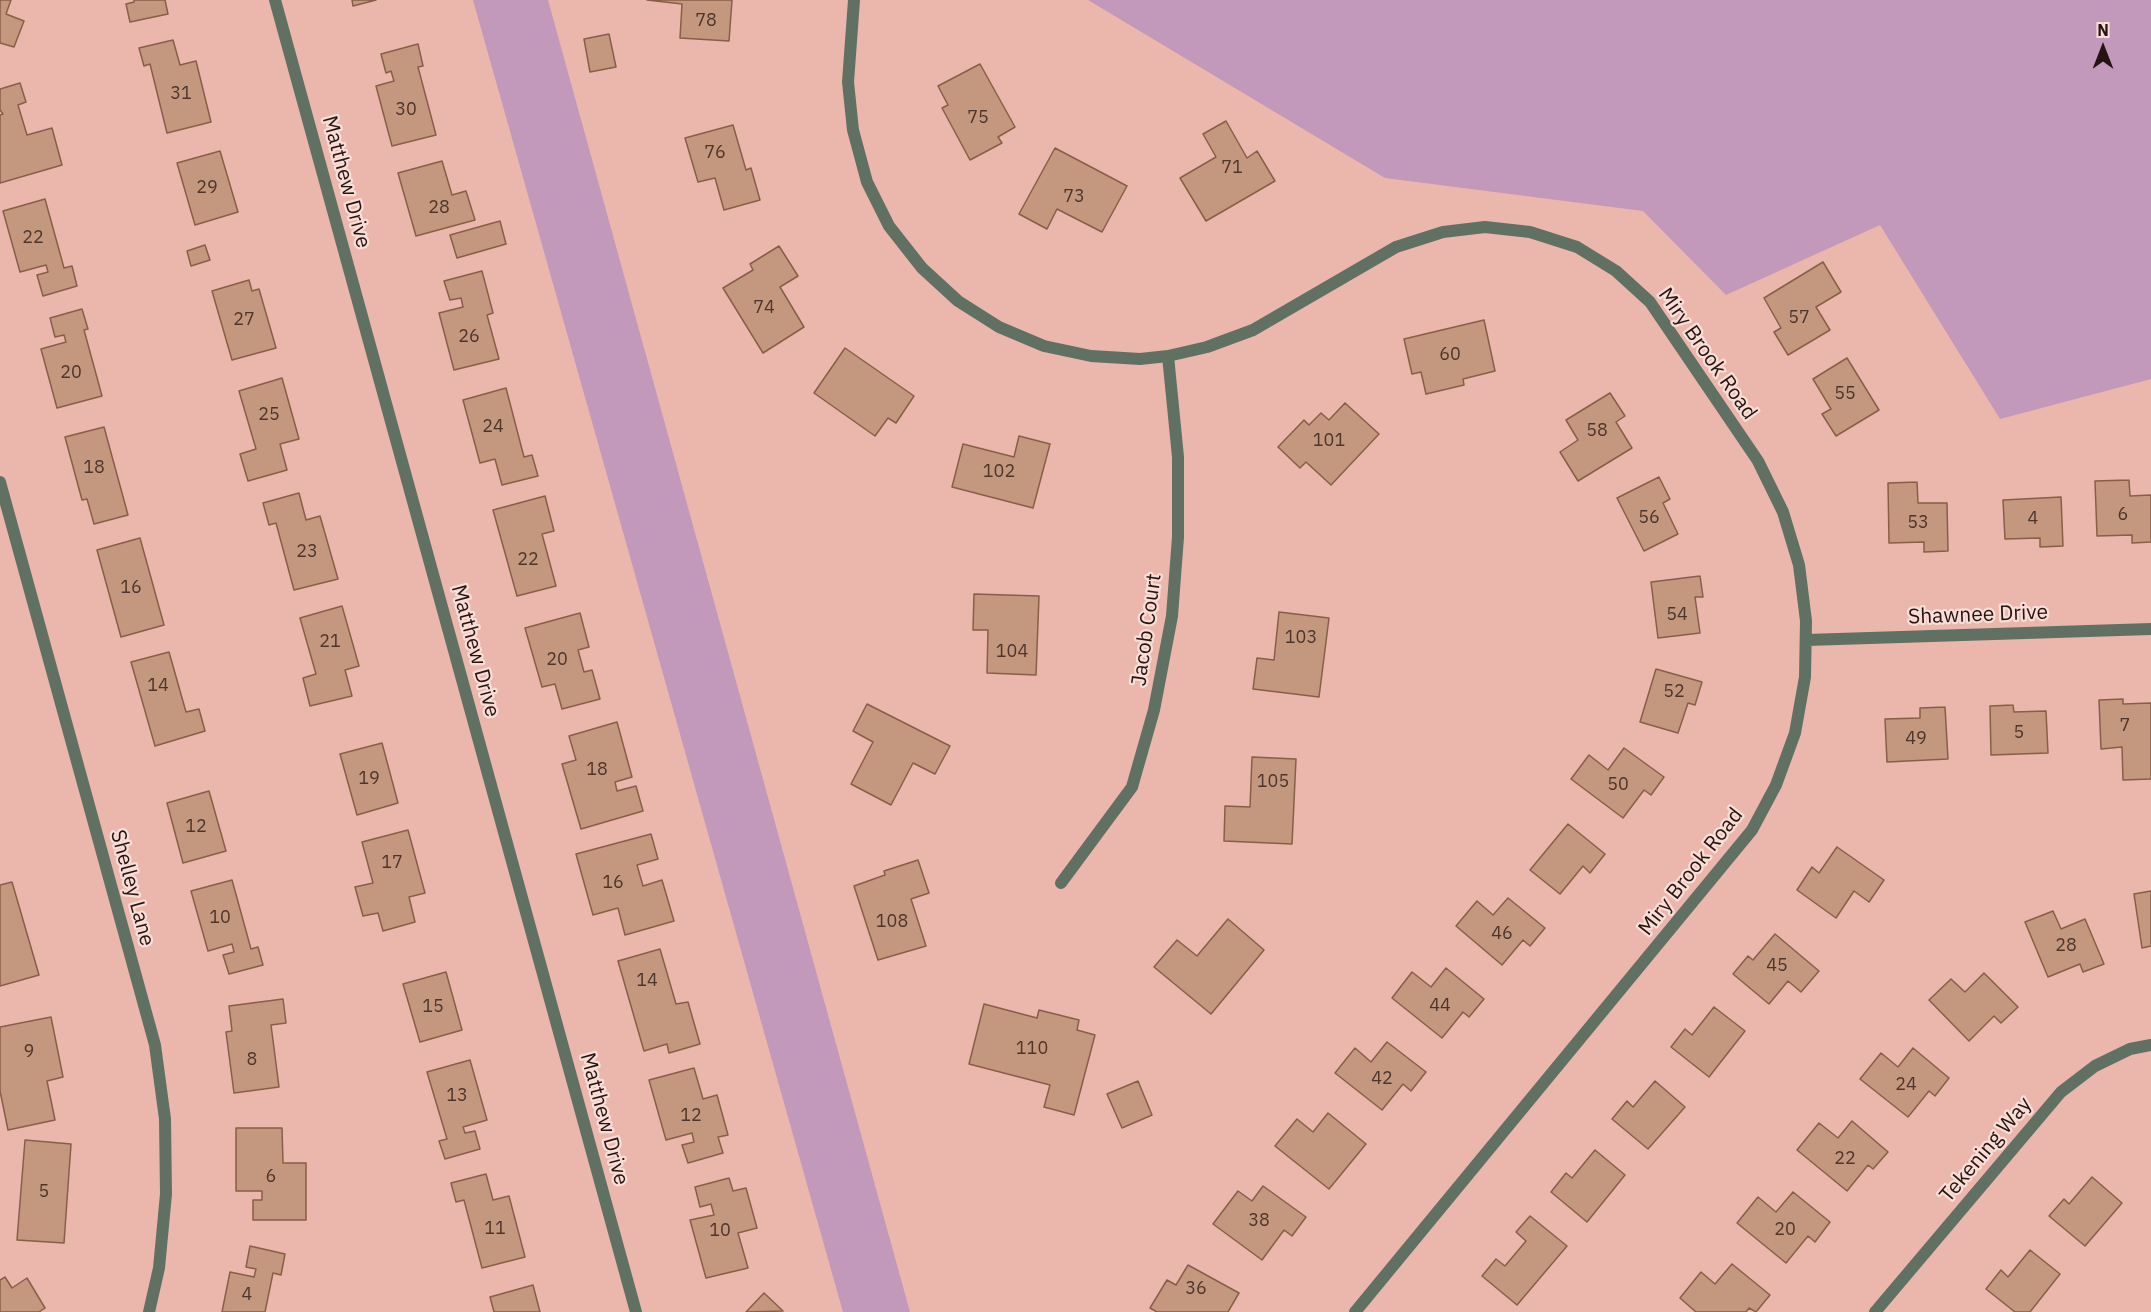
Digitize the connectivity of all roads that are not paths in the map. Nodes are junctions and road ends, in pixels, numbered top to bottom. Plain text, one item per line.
1 (275, 0) edge
2 (854, 0) edge
3 (1168, 356) junction
4 (0, 482) edge
5 (2151, 629) edge
6 (1807, 640) junction
7 (1061, 883) dead end
8 (2151, 1045) edge
9 (149, 1312) edge
10 (636, 1312) edge
11 (1355, 1312) edge
12 (1875, 1312) edge

1 - 10 street, Matthew Drive
2 - 3 street, Miry Brook Road
3 - 6 street, Miry Brook Road
3 - 7 street, Jacob Court
4 - 9 street, Shelley Lane
5 - 6 street, Shawnee Drive
6 - 11 street, Miry Brook Road
8 - 12 street, Tekening Way

